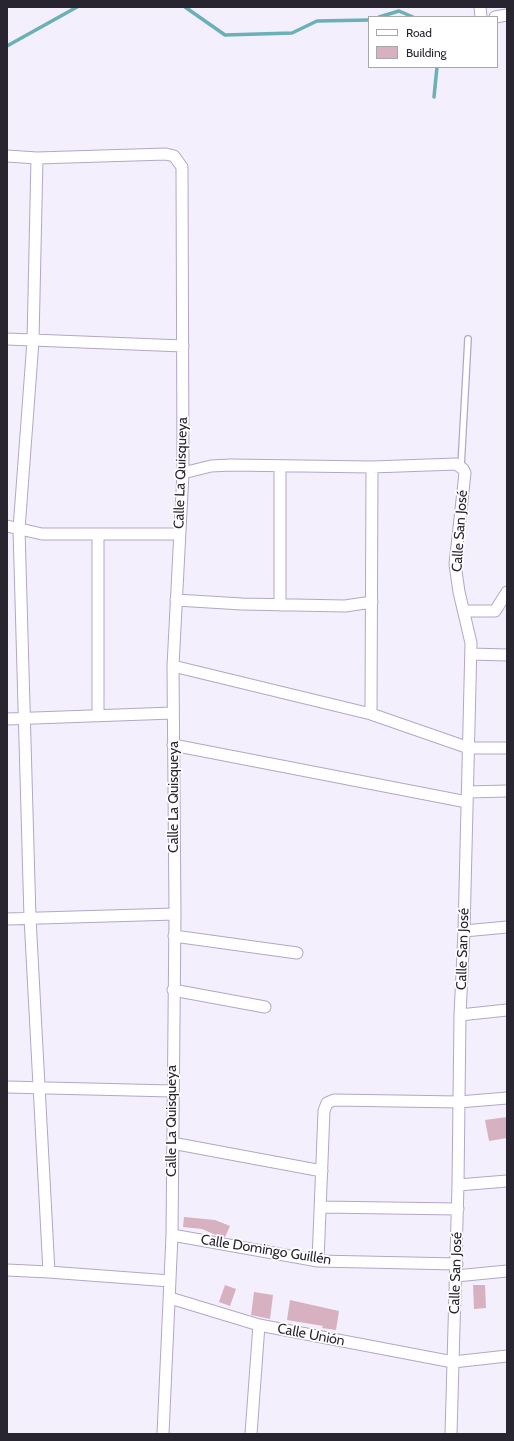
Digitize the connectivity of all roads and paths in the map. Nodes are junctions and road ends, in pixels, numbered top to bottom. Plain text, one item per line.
1 (7, 156) edge
2 (37, 158) junction
3 (468, 338) dead end
4 (7, 339) edge
5 (33, 341) junction
6 (182, 346) junction
7 (280, 466) junction
8 (461, 466) junction
9 (372, 467) junction
10 (183, 473) junction
11 (7, 526) edge
12 (19, 528) junction
13 (98, 534) junction
14 (179, 534) junction
15 (507, 592) edge
16 (176, 600) junction
17 (372, 602) junction
18 (280, 605) junction
19 (464, 611) junction
20 (471, 654) junction
21 (507, 655) edge
22 (173, 666) junction
23 (173, 713) junction
24 (371, 714) junction
25 (98, 716) junction
26 (24, 718) junction
27 (7, 719) edge
28 (173, 745) junction
29 (470, 748) junction
30 (507, 748) edge
31 (507, 791) edge
32 (467, 797) junction
33 (174, 914) junction
34 (30, 918) junction
35 (7, 919) edge
36 (507, 927) edge
37 (464, 931) junction
38 (174, 936) junction
39 (297, 953) dead end
40 (173, 990) junction
41 (265, 1007) dead end
42 (507, 1010) edge
43 (460, 1015) junction
44 (7, 1087) edge
45 (40, 1087) junction
46 (172, 1092) junction
47 (507, 1098) edge
48 (459, 1102) junction
49 (172, 1143) junction
50 (322, 1171) junction
51 (507, 1181) edge
52 (458, 1185) junction
53 (320, 1207) junction
54 (458, 1209) junction
55 (172, 1235) junction
56 (318, 1261) junction
57 (457, 1264) junction
58 (7, 1270) edge
59 (507, 1271) edge
60 (49, 1272) junction
61 (456, 1276) junction
62 (170, 1281) junction
63 (170, 1298) junction
64 (259, 1325) junction
65 (507, 1356) edge
66 (453, 1362) junction
67 (163, 1434) edge
68 (251, 1434) edge
69 (451, 1434) edge

1 - 2 street
2 - 5 street
2 - 6 street, Calle La Quisqueya
3 - 8 lane
4 - 5 street
5 - 6 street
5 - 12 street
6 - 10 street, Calle La Quisqueya
7 - 9 street
7 - 10 street
7 - 18 street
8 - 9 street
8 - 19 street, Calle San José
9 - 17 street
10 - 14 street, Calle La Quisqueya
11 - 12 street
12 - 13 street
12 - 26 street
13 - 14 street
13 - 25 street
14 - 16 street, Calle La Quisqueya
15 - 19 street
16 - 18 street
16 - 22 street, Calle La Quisqueya
17 - 18 street
17 - 24 street
19 - 20 street, Calle San José
20 - 21 street
20 - 29 street, Calle San José
22 - 23 street, Calle La Quisqueya
22 - 24 street
23 - 25 street
23 - 28 street, Calle La Quisqueya
24 - 29 street
25 - 26 street
26 - 27 street
26 - 34 street
28 - 32 street
28 - 33 street, Calle La Quisqueya
29 - 30 street
29 - 32 street, Calle San José
31 - 32 street
32 - 37 street, Calle San José
33 - 34 street
33 - 38 street, Calle La Quisqueya
34 - 35 street
34 - 45 street
36 - 37 street
37 - 43 street, Calle San José
38 - 39 street
38 - 40 street, Calle La Quisqueya
40 - 41 street
40 - 46 street, Calle La Quisqueya
42 - 43 street
43 - 48 street, Calle San José
44 - 45 street
45 - 46 street
45 - 60 street
46 - 49 street, Calle La Quisqueya
47 - 48 street
48 - 50 street
48 - 52 street, Calle San José
49 - 50 street
49 - 55 street, Calle La Quisqueya
50 - 53 street
51 - 52 street
52 - 54 street, Calle San José
53 - 54 street
53 - 56 street
54 - 57 street, Calle San José
55 - 56 street, Calle Domingo Guillén
55 - 62 street, Calle La Quisqueya
56 - 57 street, Calle Domingo Guillén
57 - 61 street, Calle San José
58 - 60 street
59 - 61 street
60 - 62 street
61 - 66 street, Calle San José
62 - 63 street, Calle La Quisqueya
63 - 64 street, Calle Unión
63 - 67 street, Calle La Quisqueya
64 - 66 street, Calle Unión
64 - 68 street
65 - 66 street, Calle Unión
66 - 69 street, Calle San José

